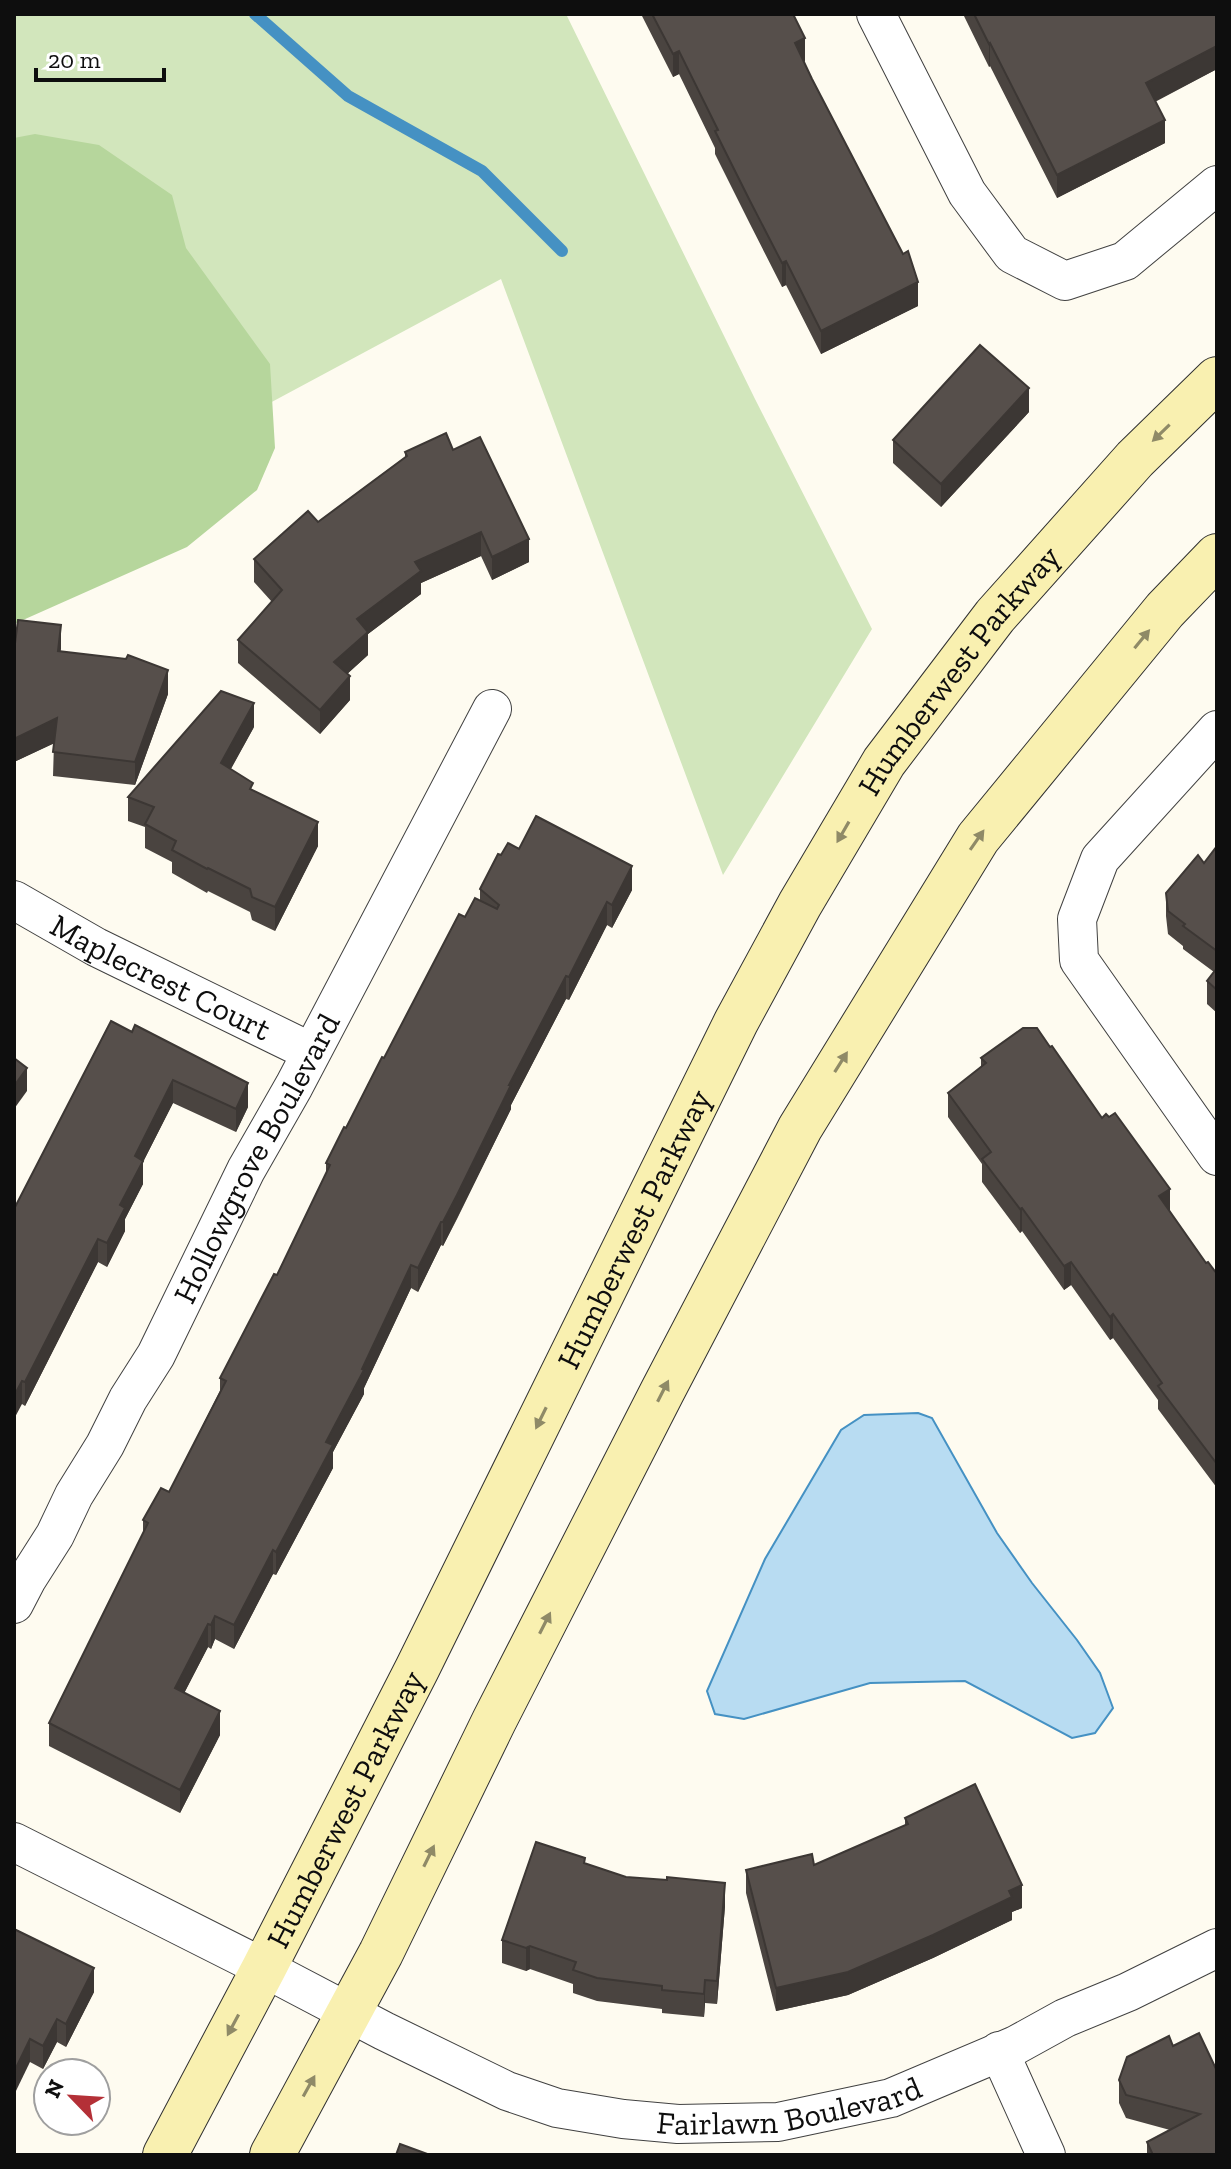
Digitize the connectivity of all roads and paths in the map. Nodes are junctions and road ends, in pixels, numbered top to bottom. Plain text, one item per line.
1 (876, 14) edge
2 (1217, 185) edge
3 (1217, 379) edge
4 (1217, 556) edge
5 (492, 709) dead end
6 (1217, 730) edge
7 (14, 900) edge
8 (311, 1052) junction
9 (1217, 1156) edge
10 (14, 1604) edge
11 (14, 1842) edge
12 (1217, 1948) edge
13 (264, 1968) junction
14 (350, 2013) junction
15 (999, 2051) junction
16 (165, 2155) edge
17 (272, 2155) edge
18 (1046, 2155) edge

1 - 2 street
3 -> 13 main road, Humberwest Parkway
14 -> 4 main road
5 - 8 street, Hollowgrove Boulevard
6 - 9 street
7 - 8 street, Maplecrest Court
8 - 10 street, Hollowgrove Boulevard
11 - 13 street, Fairlawn Boulevard
12 - 15 street, Fairlawn Boulevard
13 - 14 street, Fairlawn Boulevard
13 -> 16 main road, Humberwest Parkway
14 - 15 street, Fairlawn Boulevard
17 -> 14 main road
15 - 18 street

